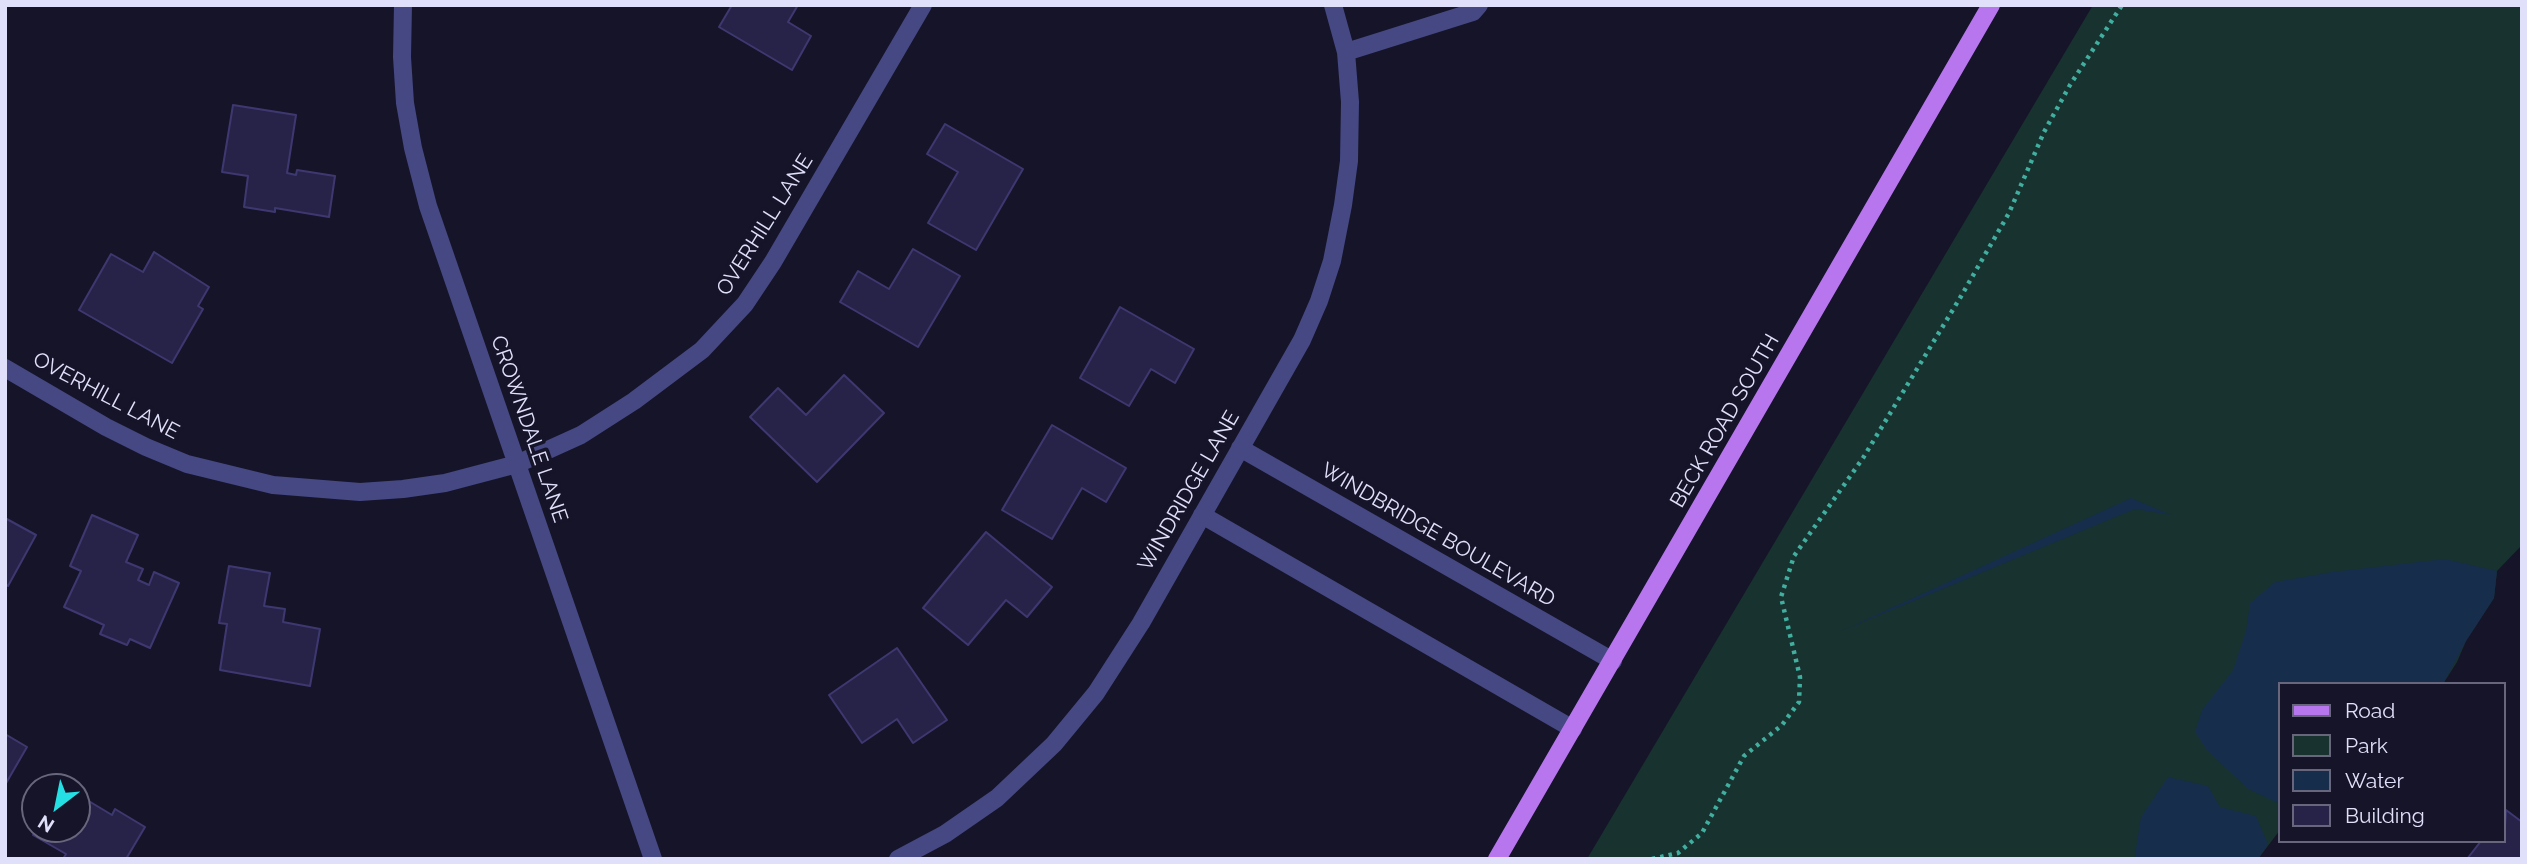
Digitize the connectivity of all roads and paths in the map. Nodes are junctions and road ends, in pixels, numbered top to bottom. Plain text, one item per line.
1 (403, 5) edge
2 (923, 5) edge
3 (1333, 5) edge
4 (1479, 5) edge
5 (1991, 5) edge
6 (2122, 5) edge
7 (1346, 52) junction
8 (5, 368) edge
9 (1240, 448) junction
10 (517, 464) junction
11 (1202, 515) junction
12 (1613, 661) junction
13 (1573, 729) junction
14 (653, 859) edge
15 (898, 859) edge
16 (1497, 859) edge
17 (1652, 859) edge

1 - 10 street, CROWNDALE LANE
2 - 10 street, OVERHILL LANE
3 - 7 street, WINDRIDGE LANE
4 - 7 street
5 - 12 main road, BECK ROAD SOUTH
6 - 17 path
7 - 9 street, WINDRIDGE LANE
8 - 10 street, OVERHILL LANE
9 - 11 street, WINDRIDGE LANE
9 - 12 street, WINDBRIDGE BOULEVARD
10 - 14 street, CROWNDALE LANE
11 - 13 street
11 - 15 street, WINDRIDGE LANE
12 - 13 main road, BECK ROAD SOUTH
13 - 16 main road, BECK ROAD SOUTH

